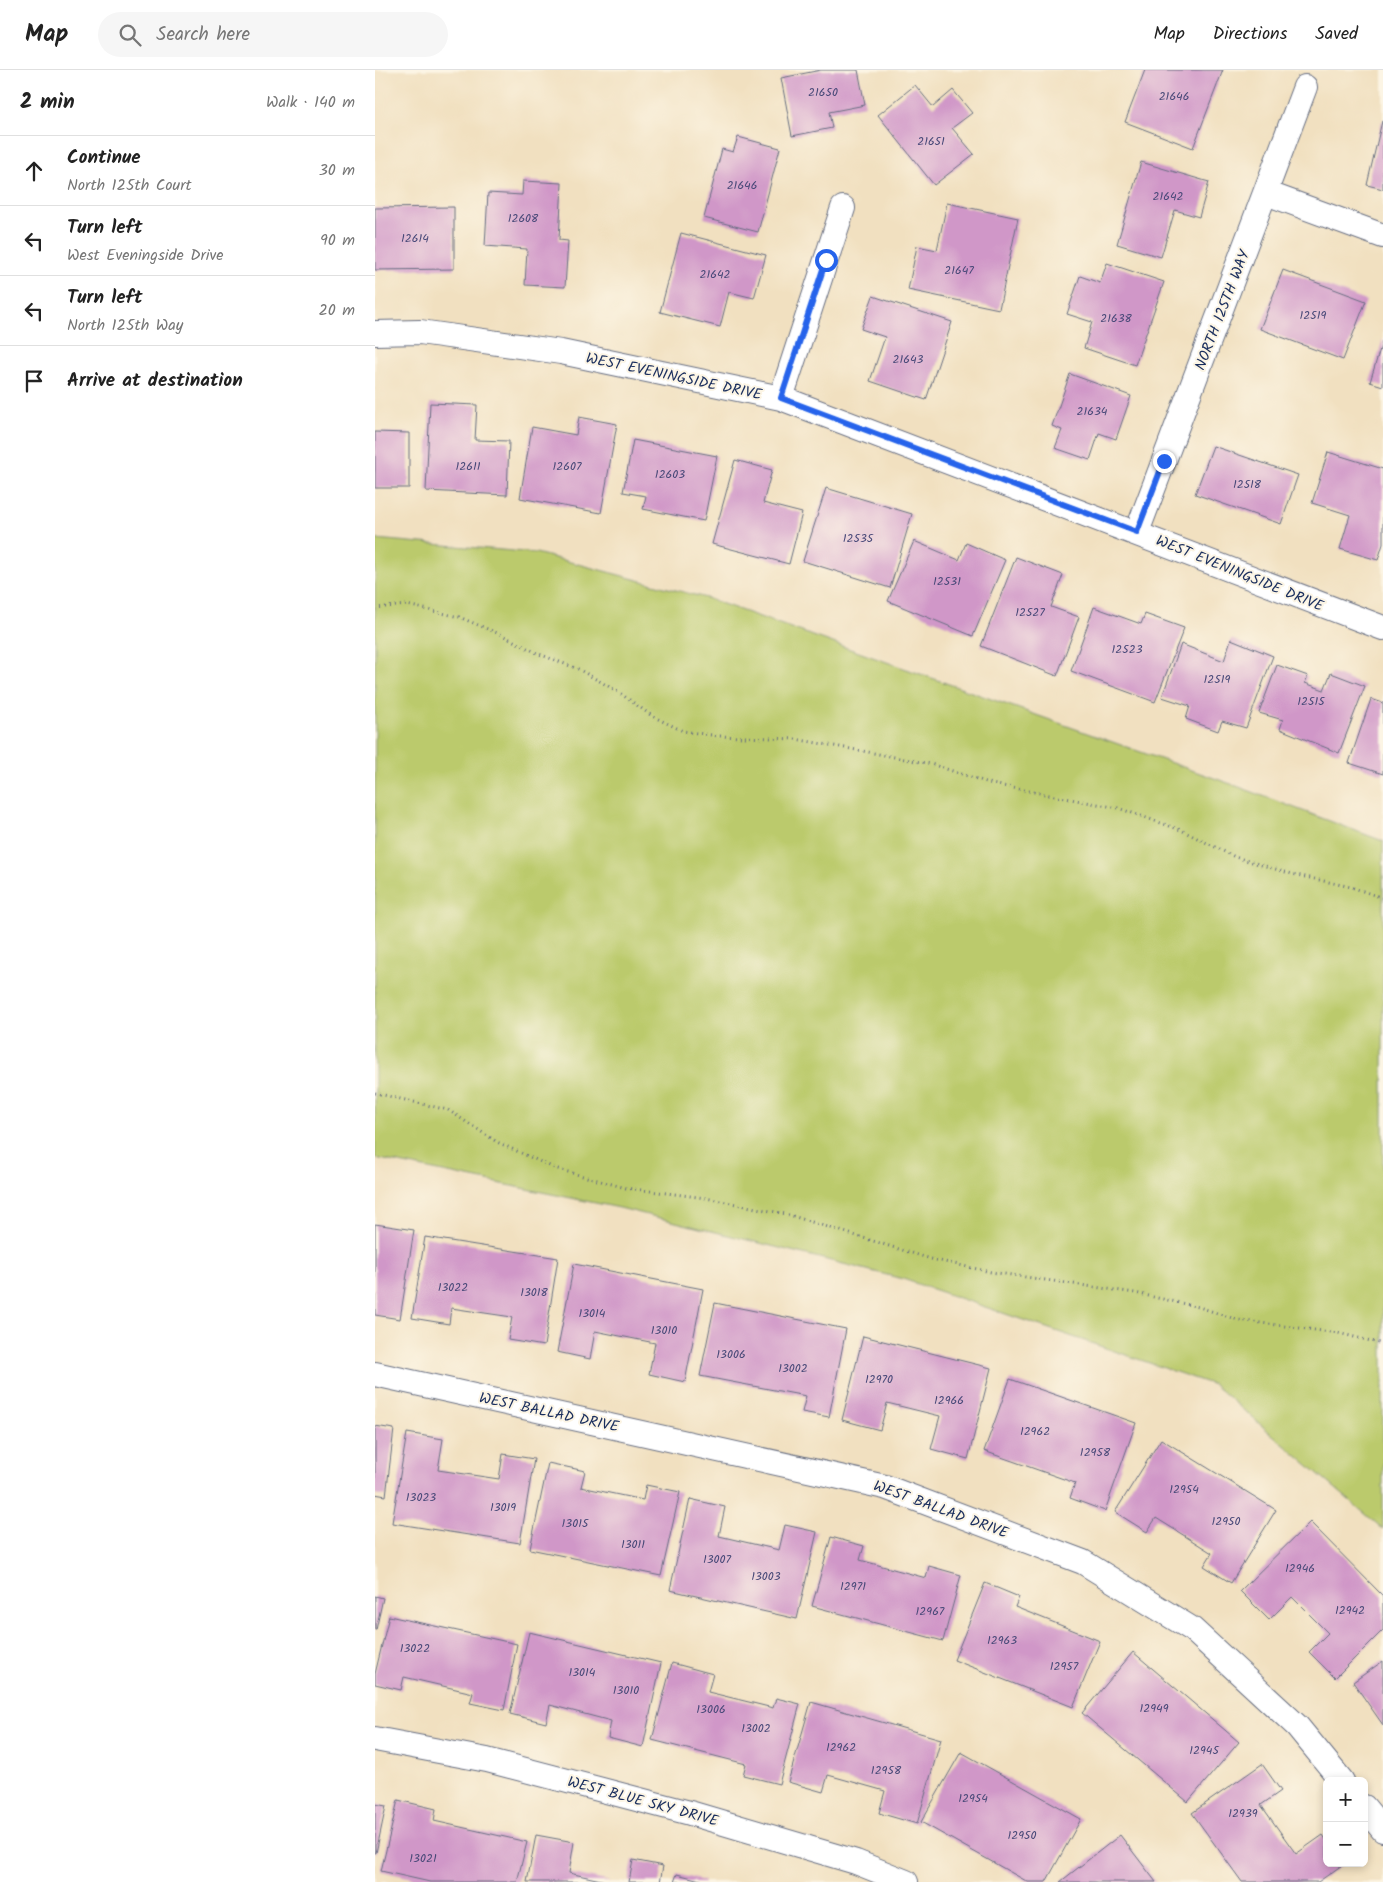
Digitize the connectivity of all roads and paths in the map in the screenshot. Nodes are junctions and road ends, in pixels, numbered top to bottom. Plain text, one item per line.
1 (1305, 87) dead end
2 (1266, 193) junction
3 (843, 208) dead end
4 (1383, 236) edge
5 (375, 333) edge
6 (781, 398) junction
7 (1137, 532) junction
8 (375, 608) edge
9 (1383, 628) edge
10 (1383, 898) edge
11 (375, 1093) edge
12 (1383, 1344) edge
13 (375, 1374) edge
14 (375, 1740) edge
15 (1339, 1777) edge
16 (1368, 1812) edge
17 (1383, 1830) edge
18 (906, 1882) edge

1 - 2 street, NORTH 125TH WAY
2 - 4 street
2 - 7 street, NORTH 125TH WAY
3 - 6 street
5 - 6 street, WEST EVENINGSIDE DRIVE
6 - 7 street, WEST EVENINGSIDE DRIVE
7 - 9 street, WEST EVENINGSIDE DRIVE
8 - 10 path
11 - 12 path
13 - 15 street, WEST BALLAD DRIVE
14 - 18 street, WEST BLUE SKY DRIVE
16 - 17 street

